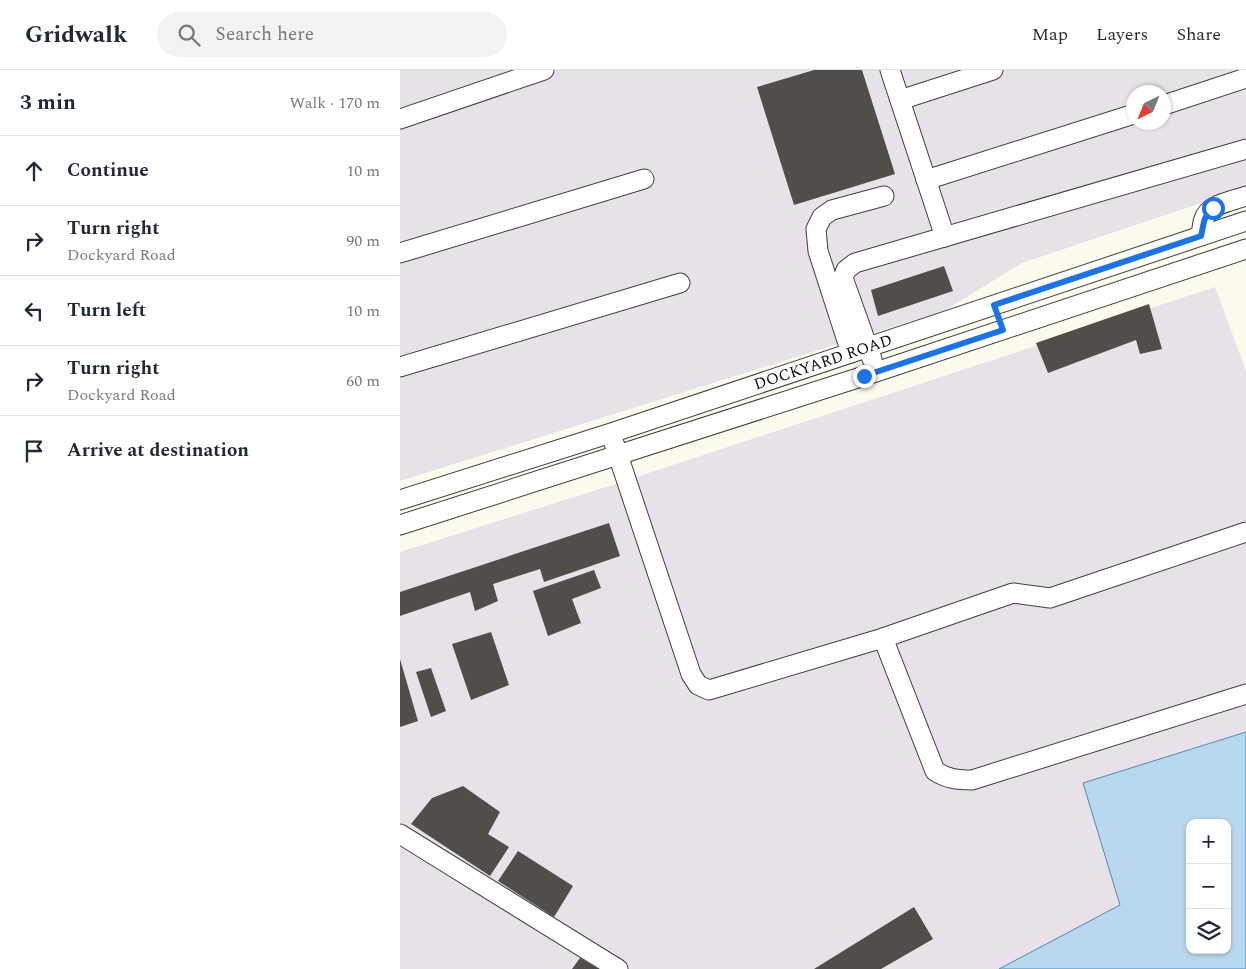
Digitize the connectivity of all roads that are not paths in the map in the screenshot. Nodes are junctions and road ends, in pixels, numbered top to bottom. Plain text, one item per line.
1 (544, 70) edge
2 (890, 70) edge
3 (993, 70) edge
4 (1246, 78) edge
5 (900, 100) junction
6 (1171, 103) edge
7 (1126, 117) edge
8 (400, 119) edge
9 (1246, 149) edge
10 (644, 179) dead end
11 (926, 180) junction
12 (884, 196) dead end
13 (1246, 196) edge
14 (1246, 221) edge
15 (1201, 236) junction
16 (946, 237) junction
17 (1246, 249) edge
18 (400, 253) edge
19 (680, 283) dead end
20 (994, 305) junction
21 (1003, 330) junction
22 (860, 350) junction
23 (400, 367) edge
24 (877, 372) junction
25 (611, 432) junction
26 (617, 456) junction
27 (400, 500) edge
28 (400, 525) edge
29 (1246, 532) edge
30 (883, 638) junction
31 (1246, 694) edge
32 (400, 834) edge
33 (618, 969) edge

1 - 8 street
2 - 5 street
3 - 5 street
4 - 6 street
5 - 11 street
7 - 11 street
9 - 16 street
10 - 18 street
11 - 16 street
12 - 22 street
13 - 15 street
14 - 15 street, DOCKYARD ROAD
15 - 20 street, DOCKYARD ROAD
16 - 22 street
17 - 21 street, DOCKYARD ROAD
19 - 23 street
20 - 21 street
20 - 22 street, DOCKYARD ROAD
21 - 24 street, DOCKYARD ROAD
22 - 24 street
22 - 25 street, DOCKYARD ROAD
24 - 26 street, DOCKYARD ROAD
25 - 26 street
25 - 27 street, DOCKYARD ROAD
26 - 28 street, DOCKYARD ROAD
26 - 30 street
29 - 30 street
30 - 31 street
32 - 33 street

